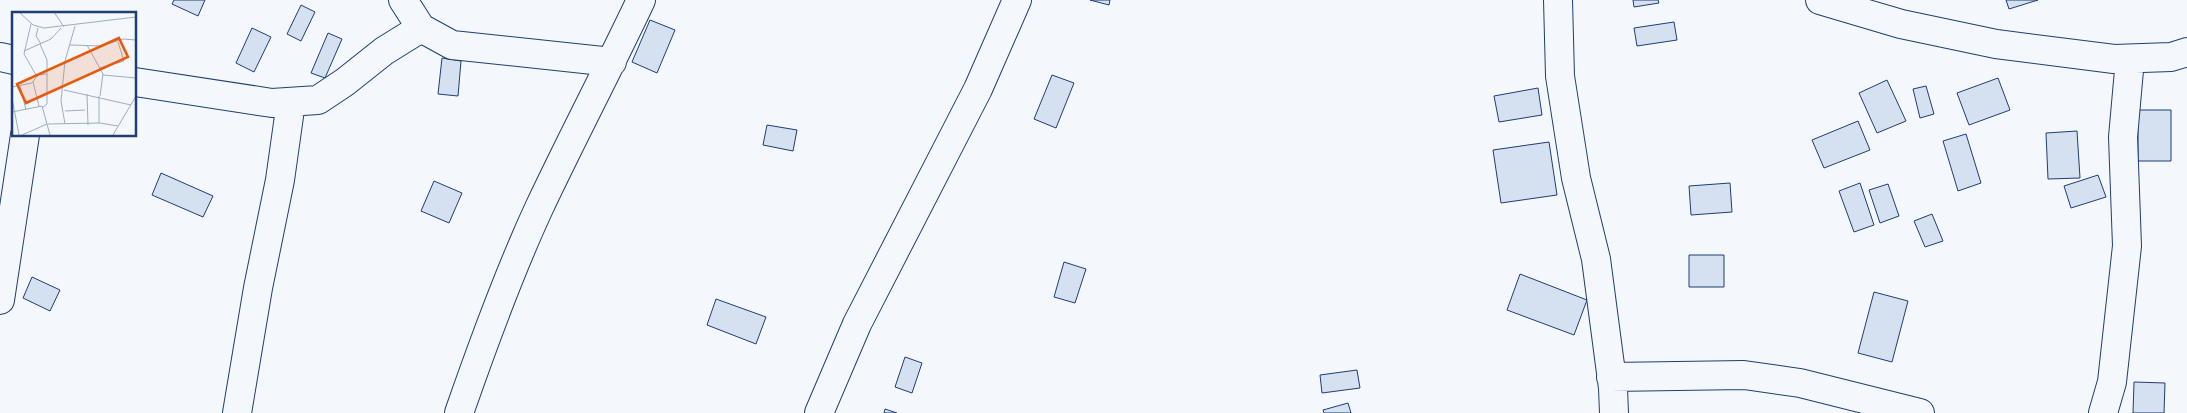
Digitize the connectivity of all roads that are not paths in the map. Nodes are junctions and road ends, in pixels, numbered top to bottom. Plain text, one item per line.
1 (403, 0) edge
2 (640, 0) edge
3 (1016, 0) edge
4 (1558, 0) edge
5 (1820, 0) edge
6 (421, 28) junction
7 (2187, 52) edge
8 (2130, 58) junction
9 (612, 62) junction
10 (136, 82) edge
11 (291, 102) junction
12 (25, 136) edge
13 (0, 300) edge
14 (1611, 377) junction
15 (238, 413) edge
16 (459, 413) edge
17 (819, 413) edge
18 (1614, 413) edge
19 (1920, 413) edge
20 (2103, 413) edge

1 - 6 street
2 - 9 street
3 - 17 street
4 - 14 street
5 - 8 street
6 - 9 street
6 - 11 street
7 - 8 street
8 - 20 street
9 - 16 street
10 - 11 street
11 - 15 street
12 - 13 street
14 - 18 street
14 - 19 street

